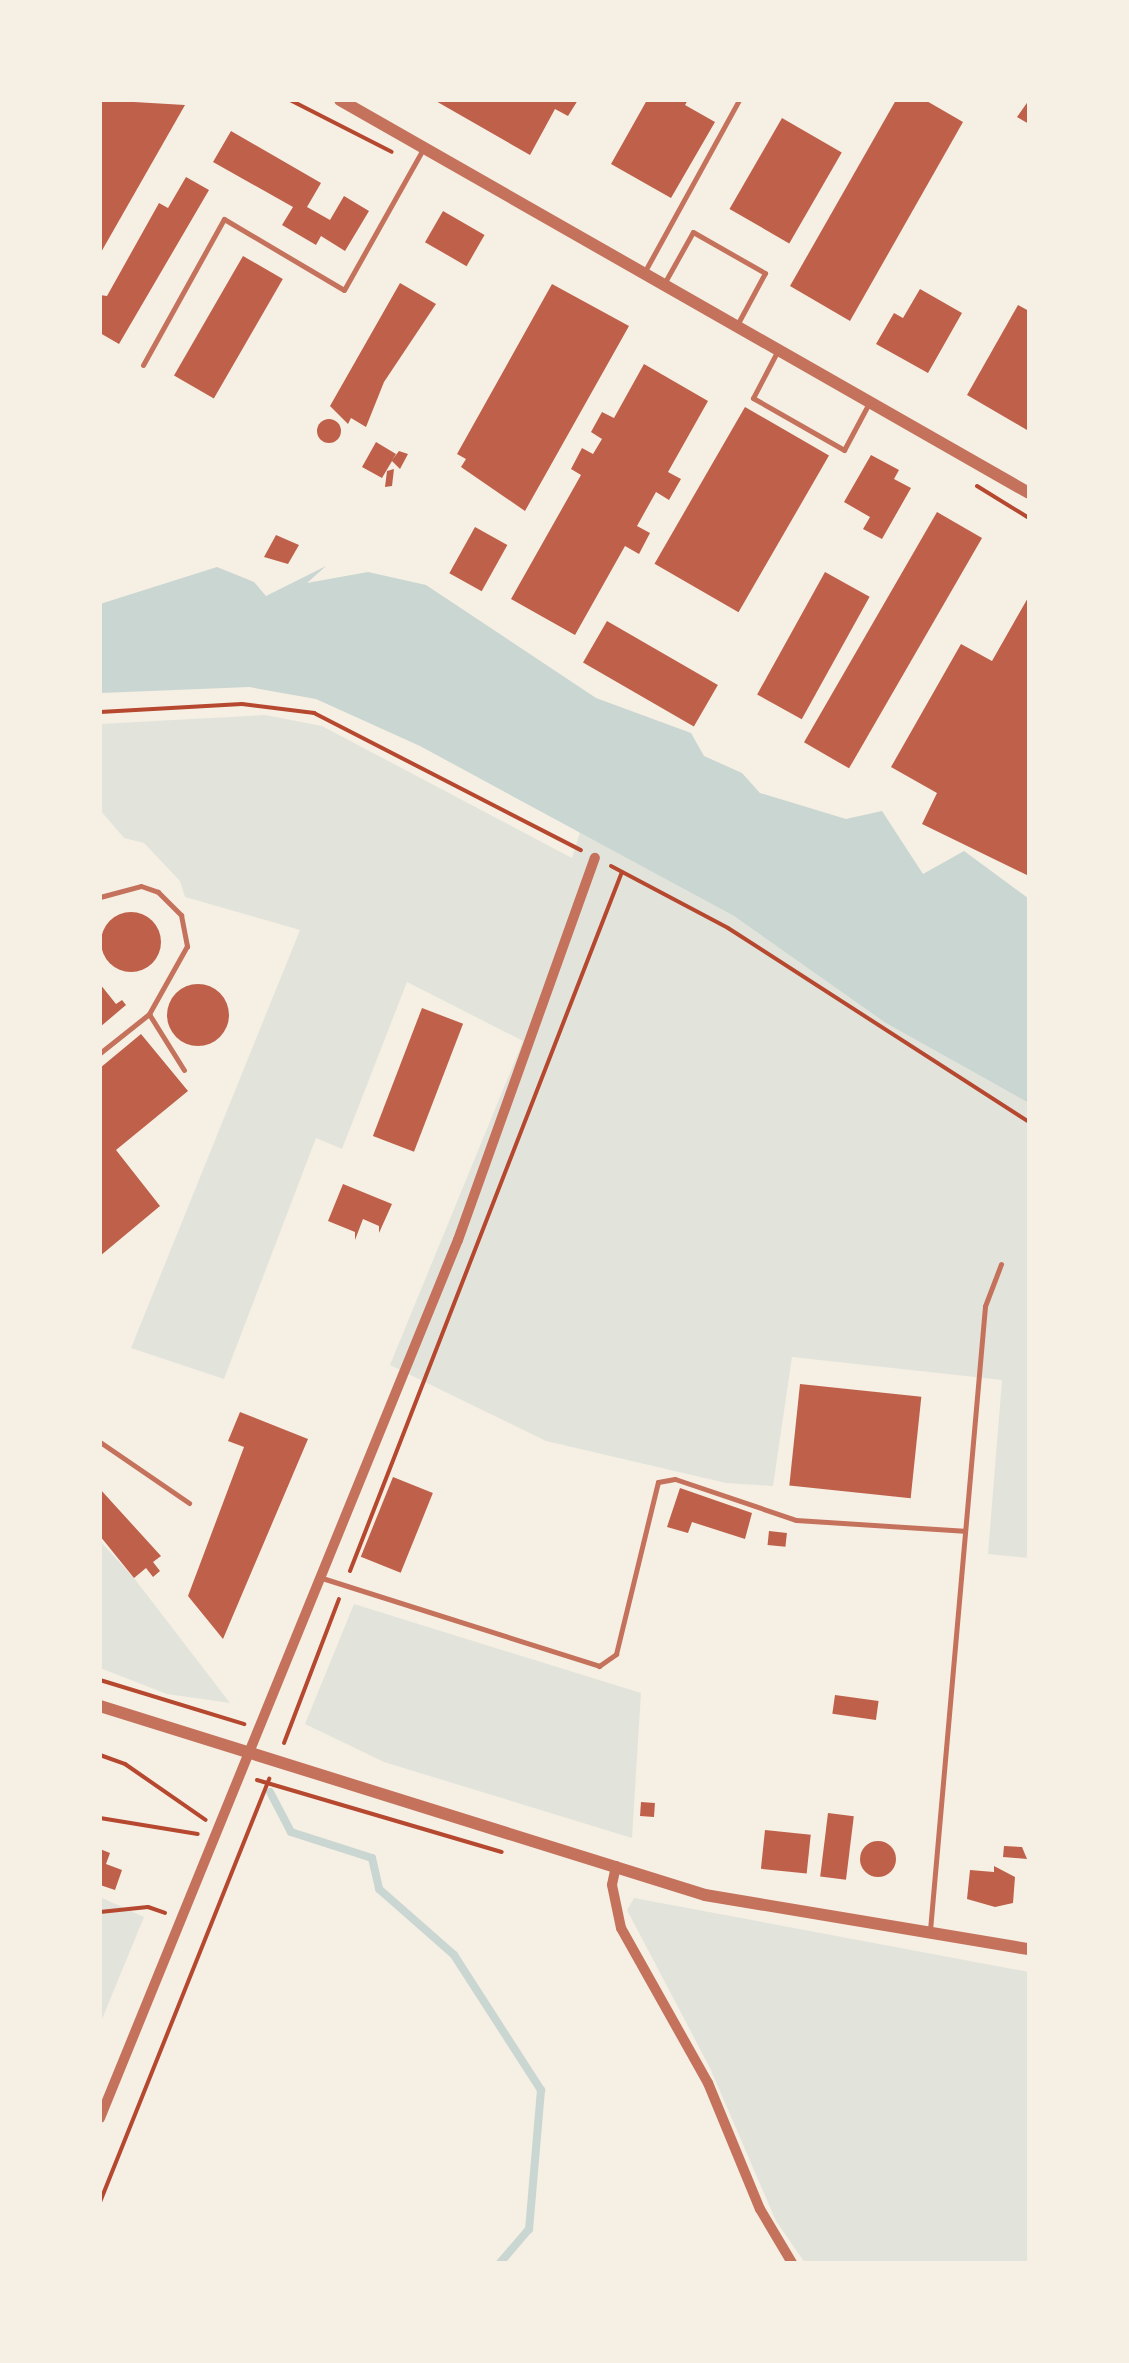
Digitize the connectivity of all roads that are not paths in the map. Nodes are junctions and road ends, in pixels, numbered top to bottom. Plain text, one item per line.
1 (340, 100) edge
2 (740, 100) edge
3 (424, 148) junction
4 (644, 274) junction
5 (663, 284) junction
6 (736, 326) junction
7 (778, 350) junction
8 (143, 365) dead end
9 (870, 402) junction
10 (1029, 493) edge
11 (595, 858) road end
12 (100, 897) edge
13 (148, 1014) junction
14 (100, 1053) edge
15 (184, 1070) dead end
16 (1001, 1264) dead end
17 (100, 1442) edge
18 (189, 1502) dead end
19 (964, 1531) junction
20 (319, 1577) junction
21 (100, 1706) edge
22 (247, 1754) junction
23 (616, 1866) junction
24 (930, 1933) junction
25 (1029, 1949) edge
26 (100, 2118) edge
27 (792, 2263) edge

1 - 3 street
2 - 4 lane
3 - 4 street
3 - 8 lane
4 - 5 street
5 - 6 street
5 - 6 lane
6 - 7 street
7 - 9 street
7 - 9 lane
9 - 10 street
11 - 20 street
12 - 13 lane
13 - 14 lane
13 - 15 lane
16 - 19 lane
17 - 18 lane
19 - 20 lane
19 - 24 lane
20 - 22 street
21 - 22 street
22 - 23 street
22 - 26 street
23 - 24 street
23 - 27 street
24 - 25 street

